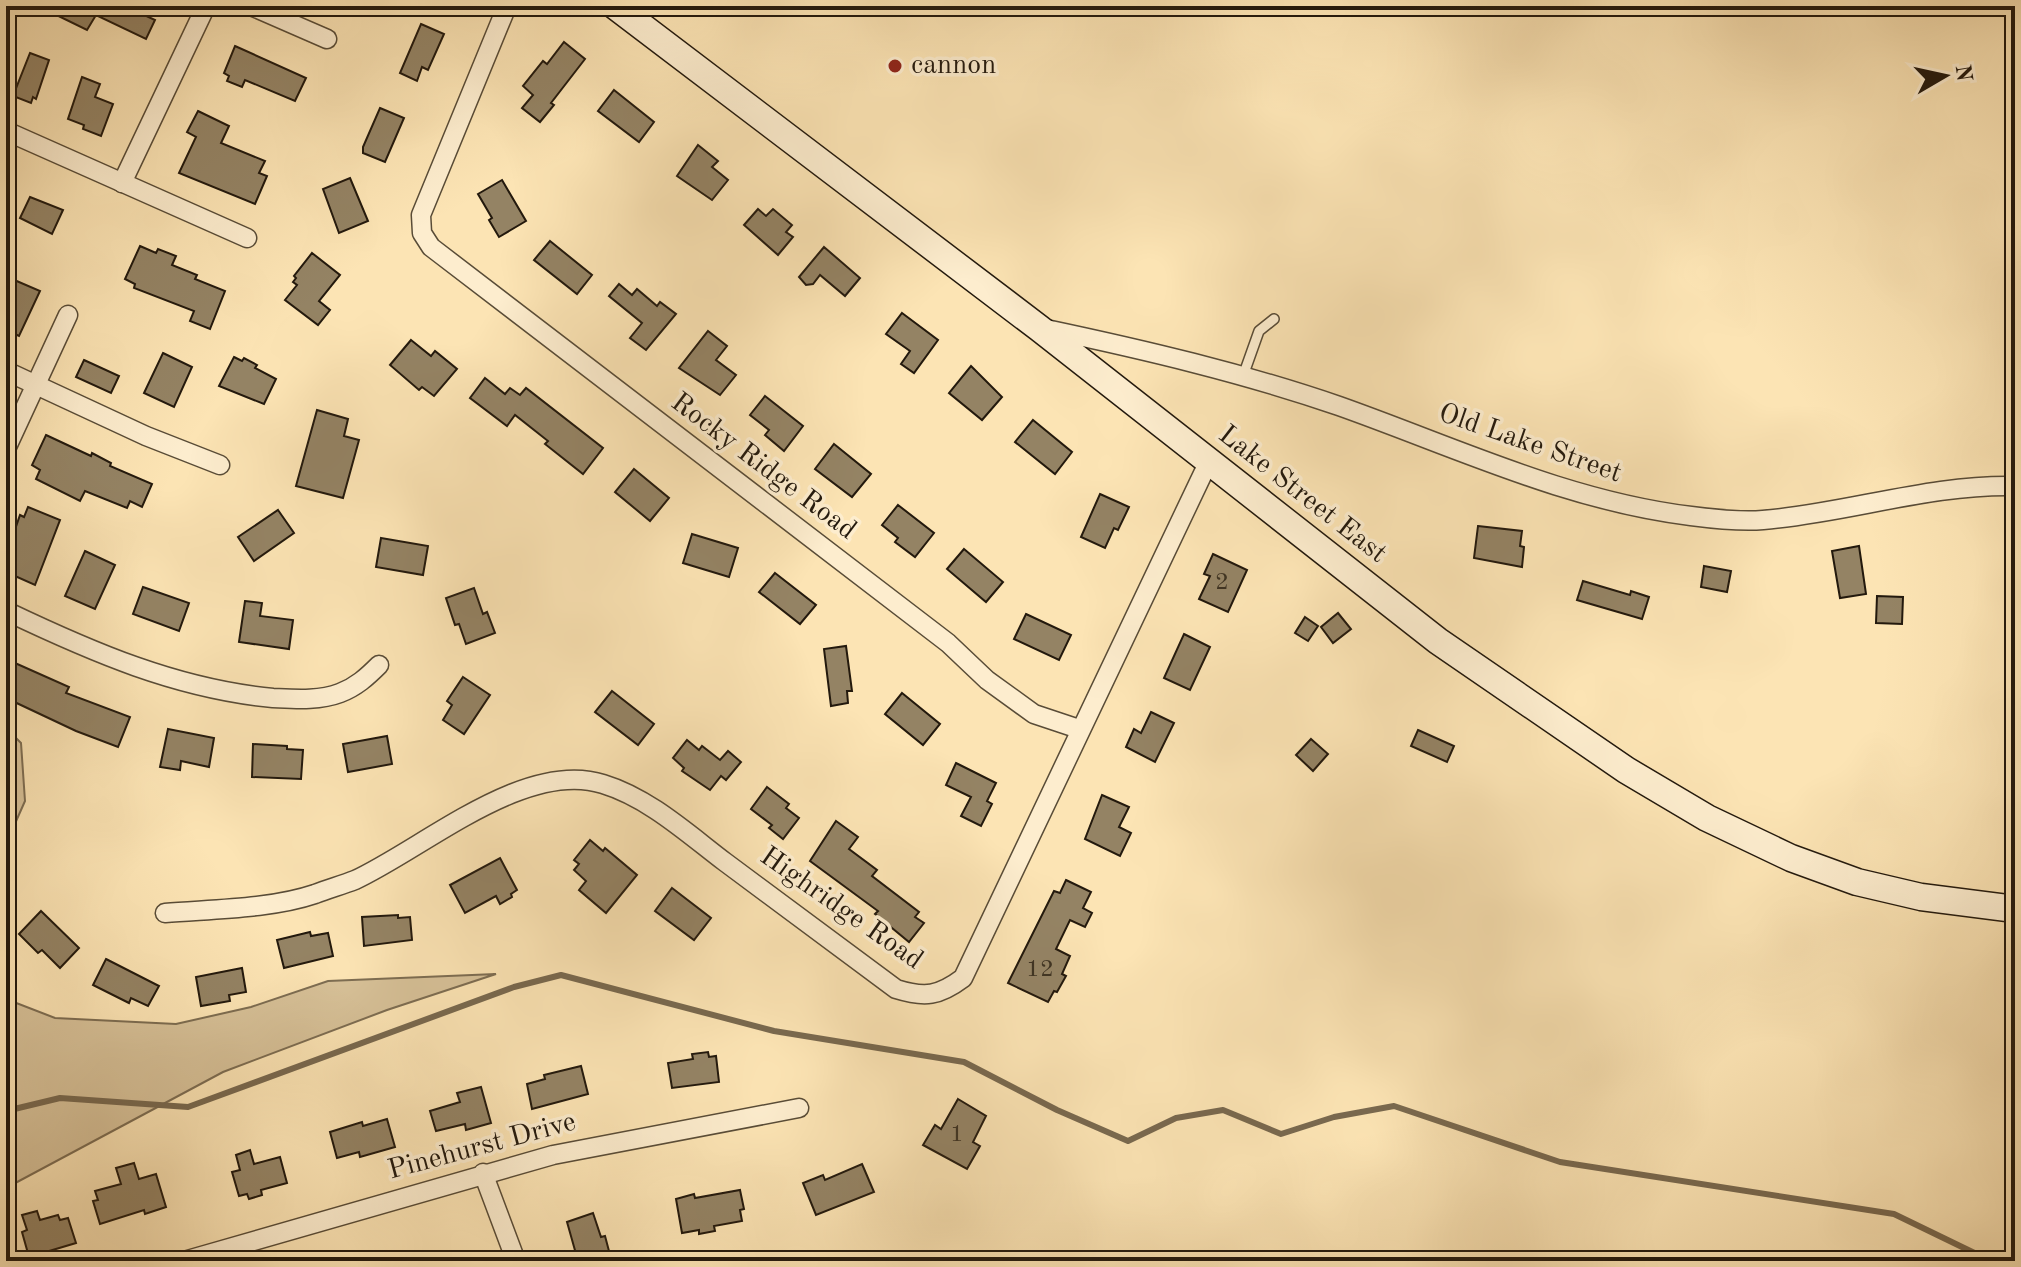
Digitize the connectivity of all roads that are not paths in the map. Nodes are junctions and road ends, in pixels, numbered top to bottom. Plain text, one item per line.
1 (206, 6) edge
2 (251, 6) edge
3 (507, 6) edge
4 (615, 6) edge
5 (327, 39) dead end
6 (6, 131) edge
7 (122, 183) junction
8 (247, 238) dead end
9 (68, 315) dead end
10 (1274, 319) dead end
11 (1039, 328) junction
12 (6, 371) edge
13 (1243, 376) junction
14 (36, 384) junction
15 (6, 449) edge
16 (1208, 463) junction
17 (220, 465) dead end
18 (2015, 486) edge
19 (6, 611) edge
20 (379, 665) dead end
21 (1079, 729) junction
22 (2015, 909) edge
23 (165, 913) dead end
24 (799, 1108) dead end
25 (483, 1173) junction
26 (184, 1261) edge
27 (516, 1261) edge

1 - 7 street
2 - 5 street
3 - 21 street, Rocky Ridge Road
4 - 11 main road, Lake Street East
6 - 7 street
7 - 8 street
9 - 14 street
10 - 13 lane
11 - 13 street, Old Lake Street
11 - 16 main road, Lake Street East
12 - 14 street
13 - 18 street, Old Lake Street
14 - 15 street
14 - 17 street
16 - 21 street, Highridge Road
16 - 22 main road, Lake Street East
19 - 20 street
21 - 23 street, Highridge Road
24 - 25 street, Pinehurst Drive
25 - 26 street, Pinehurst Drive
25 - 27 street

